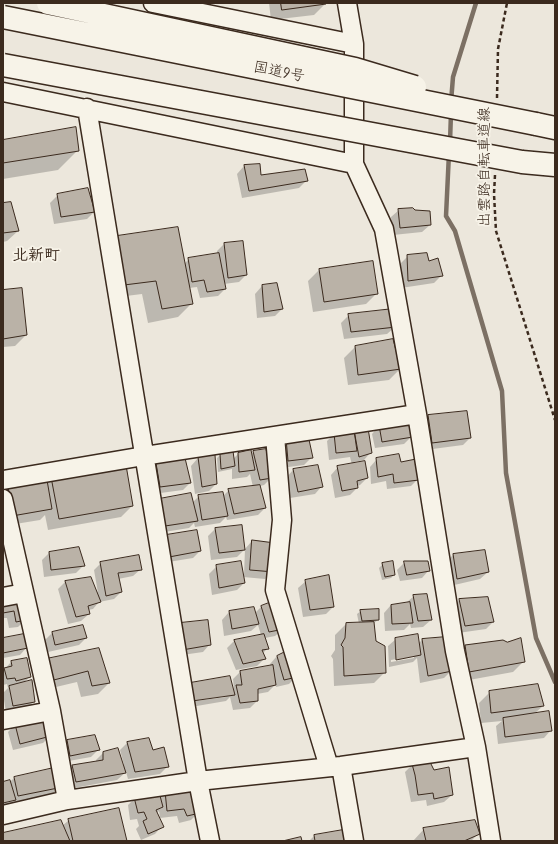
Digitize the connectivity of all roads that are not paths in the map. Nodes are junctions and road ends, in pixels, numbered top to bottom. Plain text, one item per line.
1 (48, 3) edge
2 (153, 3) edge
3 (347, 3) edge
4 (3, 17) edge
5 (354, 44) junction
6 (3, 65) edge
7 (3, 92) edge
8 (87, 108) junction
9 (546, 126) edge
10 (354, 164) junction
11 (555, 165) edge
12 (417, 414) junction
13 (275, 436) junction
14 (144, 456) junction
15 (3, 480) edge
16 (3, 499) edge
17 (24, 593) junction
18 (3, 597) edge
19 (51, 711) junction
20 (3, 720) edge
21 (476, 747) junction
22 (335, 766) junction
23 (198, 780) junction
24 (67, 800) junction
25 (3, 815) edge
26 (210, 841) edge
27 (354, 841) edge
28 (491, 841) edge

1 - 9 highway, bridge
2 - 5 street
3 - 5 street
4 - 9 highway, 国道9号, bridge
5 - 10 street
6 - 11 highway, bridge
7 - 8 street
8 - 10 street
8 - 14 street
10 - 12 street
12 - 13 street
12 - 21 street
13 - 14 street
13 - 22 street
14 - 15 street
14 - 23 street
16 - 17 street
17 - 18 street
17 - 19 street
19 - 20 street
19 - 24 street
21 - 22 street
21 - 28 street
22 - 23 street
22 - 27 street
23 - 24 street
23 - 26 street
24 - 25 street

